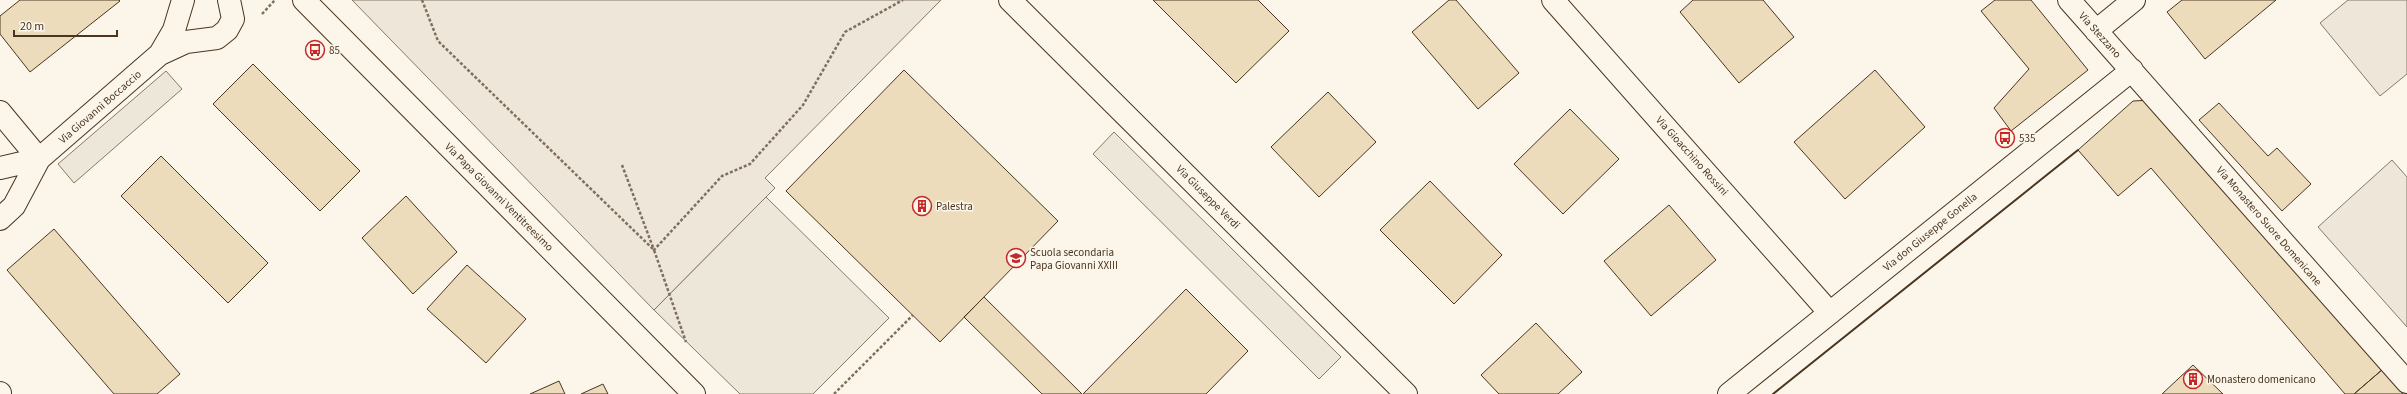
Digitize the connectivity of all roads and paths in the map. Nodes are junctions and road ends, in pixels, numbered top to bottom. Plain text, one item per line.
1 (184, 0) edge
2 (229, 0) edge
3 (304, 0) edge
4 (422, 0) edge
5 (903, 0) edge
6 (1010, 0) edge
7 (1553, 0) edge
8 (2069, 0) edge
9 (2134, 0) edge
10 (2096, 31) junction
11 (160, 54) junction
12 (2132, 70) junction
13 (0, 112) edge
14 (39, 159) junction
15 (622, 165) dead end
16 (0, 168) edge
17 (0, 219) edge
18 (654, 250) junction
19 (1830, 313) junction
20 (913, 315) dead end
21 (686, 342) dead end
22 (2407, 382) edge
23 (694, 394) edge
24 (834, 394) edge
25 (1406, 394) edge
26 (1729, 394) edge

1 - 11 street, Via Giovanni Boccaccio
2 - 11 street, Via Giovanni Boccaccio
3 - 23 street, Via Papa Giovanni Ventitreesimo
4 - 18 path
5 - 18 path
6 - 25 street, Via Giuseppe Verdi
7 - 19 street, Via Gioacchino Rossini
8 - 10 street, Via Stezzano
9 - 10 street
10 - 12 street, Via Stezzano
11 - 14 street, Via Giovanni Boccaccio
12 - 19 street, Via don Giuseppe Gonella
12 - 22 street, Via Monastero Suore Domenicane
13 - 14 street
14 - 16 street, Via Giovanni Boccaccio
14 - 17 street, Via Giovanni Boccaccio
15 - 18 path
18 - 21 path
19 - 26 street, Via don Giuseppe Gonella
20 - 24 path

